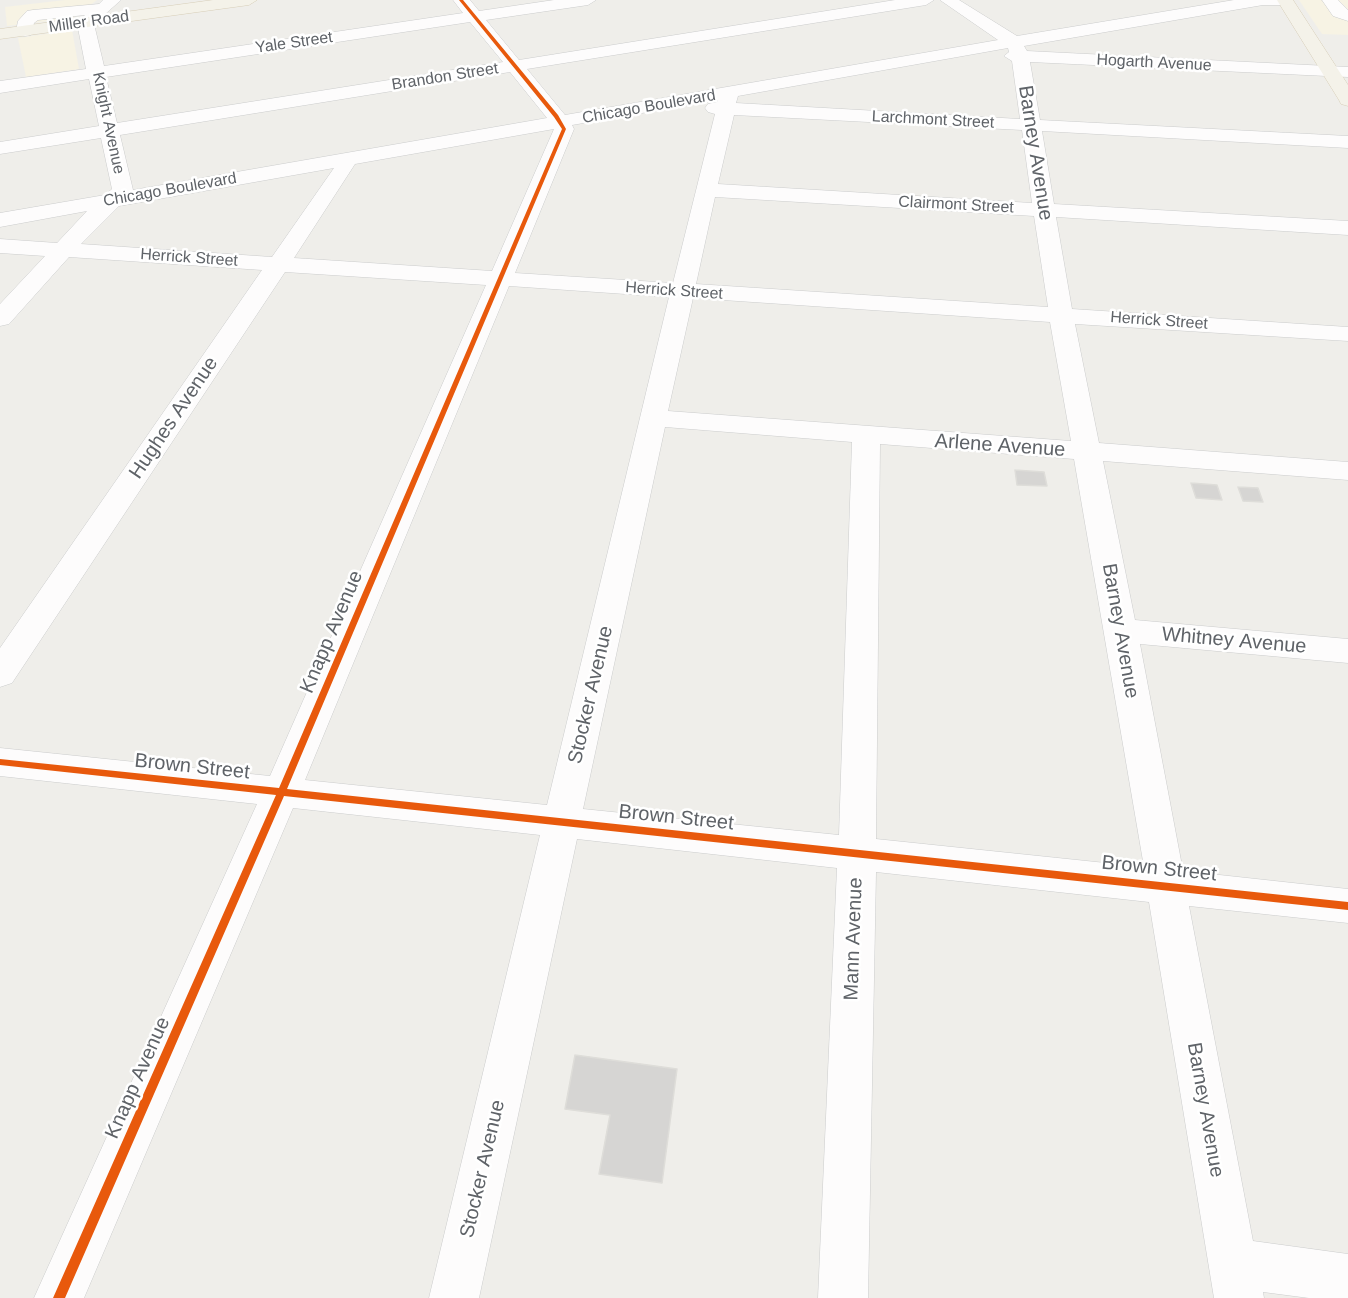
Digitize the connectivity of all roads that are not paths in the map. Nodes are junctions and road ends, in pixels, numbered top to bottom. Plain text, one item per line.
1 (249, 0) edge
2 (461, 0) edge
3 (588, 0) edge
4 (926, 0) edge
5 (948, 0) edge
6 (1285, 0) edge
7 (1330, 0) edge
8 (108, 4) edge
9 (1348, 16) edge
10 (475, 17) junction
11 (85, 23) junction
12 (25, 31) junction
13 (0, 34) edge
14 (1017, 50) junction
15 (515, 66) junction
16 (1339, 72) edge
17 (97, 73) junction
18 (0, 87) edge
19 (1348, 100) edge
20 (728, 101) junction
21 (663, 105) joint
22 (561, 122) junction
23 (1029, 125) junction
24 (109, 131) junction
25 (1348, 142) edge
26 (0, 148) edge
27 (343, 160) junction
28 (708, 190) junction
29 (111, 202) junction
30 (1045, 210) junction
31 (0, 220) edge
32 (1348, 228) edge
33 (0, 246) edge
34 (64, 250) junction
35 (279, 264) junction
36 (500, 279) junction
37 (684, 291) junction
38 (1061, 315) junction
39 (0, 319) edge
40 (1348, 333) edge
41 (653, 418) junction
42 (866, 435) junction
43 (1088, 452) junction
44 (1348, 471) edge
45 (1121, 631) junction
46 (1348, 651) edge
47 (0, 674) edge
48 (0, 762) edge
49 (281, 793) junction
50 (563, 824) junction
51 (857, 854) junction
52 (1164, 886) junction
53 (1348, 906) edge
54 (1348, 1279) edge
55 (1236, 1280) edge
56 (59, 1298) edge
57 (454, 1298) edge
58 (843, 1298) edge

1 - 11 main road, Miller Road
2 - 10 street
3 - 10 street, Yale Street
4 - 15 street, Brandon Street
5 - 14 street
6 - 14 street, Chicago Boulevard
6 - 16 main road
7 - 9 street
8 - 11 street
8 - 12 street
10 - 15 street
10 - 17 street, Yale Street
11 - 12 main road, Miller Road
11 - 17 street, Knight Avenue
12 - 13 main road, Miller Road
14 - 16 street, Hogarth Avenue
14 - 20 street, Chicago Boulevard
14 - 23 street, Barney Avenue
15 - 22 street
15 - 24 street, Brandon Street
16 - 19 main road
17 - 18 street, Yale Street
17 - 24 street, Knight Avenue
20 - 21 street, Larchmont Street
20 - 23 street, Larchmont Street
20 - 28 street, Stocker Avenue
21 - 22 street, Chicago Boulevard
22 - 27 street, Chicago Boulevard
22 - 36 street, Knapp Avenue
23 - 25 street, Larchmont Street
23 - 30 street, Barney Avenue
24 - 26 street, Brandon Street
24 - 29 street, Knight Avenue
27 - 29 street, Chicago Boulevard
27 - 35 street, Hughes Avenue
28 - 30 street, Clairmont Street
28 - 37 street, Stocker Avenue
29 - 31 street, Chicago Boulevard
29 - 34 street, Knight Avenue
30 - 32 street, Clairmont Street
30 - 38 street, Barney Avenue
33 - 34 street, Herrick Street
34 - 35 street, Herrick Street
34 - 39 street, Knight Avenue
35 - 36 street, Herrick Street
35 - 47 street, Hughes Avenue
36 - 37 street, Herrick Street
36 - 49 street, Knapp Avenue
37 - 38 street, Herrick Street
37 - 41 street, Stocker Avenue
38 - 40 street, Herrick Street
38 - 43 street, Barney Avenue
41 - 42 street, Arlene Avenue
41 - 50 street, Stocker Avenue
42 - 43 street, Arlene Avenue
42 - 51 street, Mann Avenue
43 - 44 street, Arlene Avenue
43 - 45 street, Barney Avenue
45 - 46 street, Whitney Avenue
45 - 52 street, Barney Avenue
48 - 49 street, Brown Street
49 - 50 street, Brown Street
49 - 56 street, Knapp Avenue
50 - 51 street, Brown Street
50 - 57 street, Stocker Avenue
51 - 52 street, Brown Street
51 - 58 street, Mann Avenue
52 - 53 street, Brown Street
52 - 55 street, Barney Avenue
54 - 55 street

